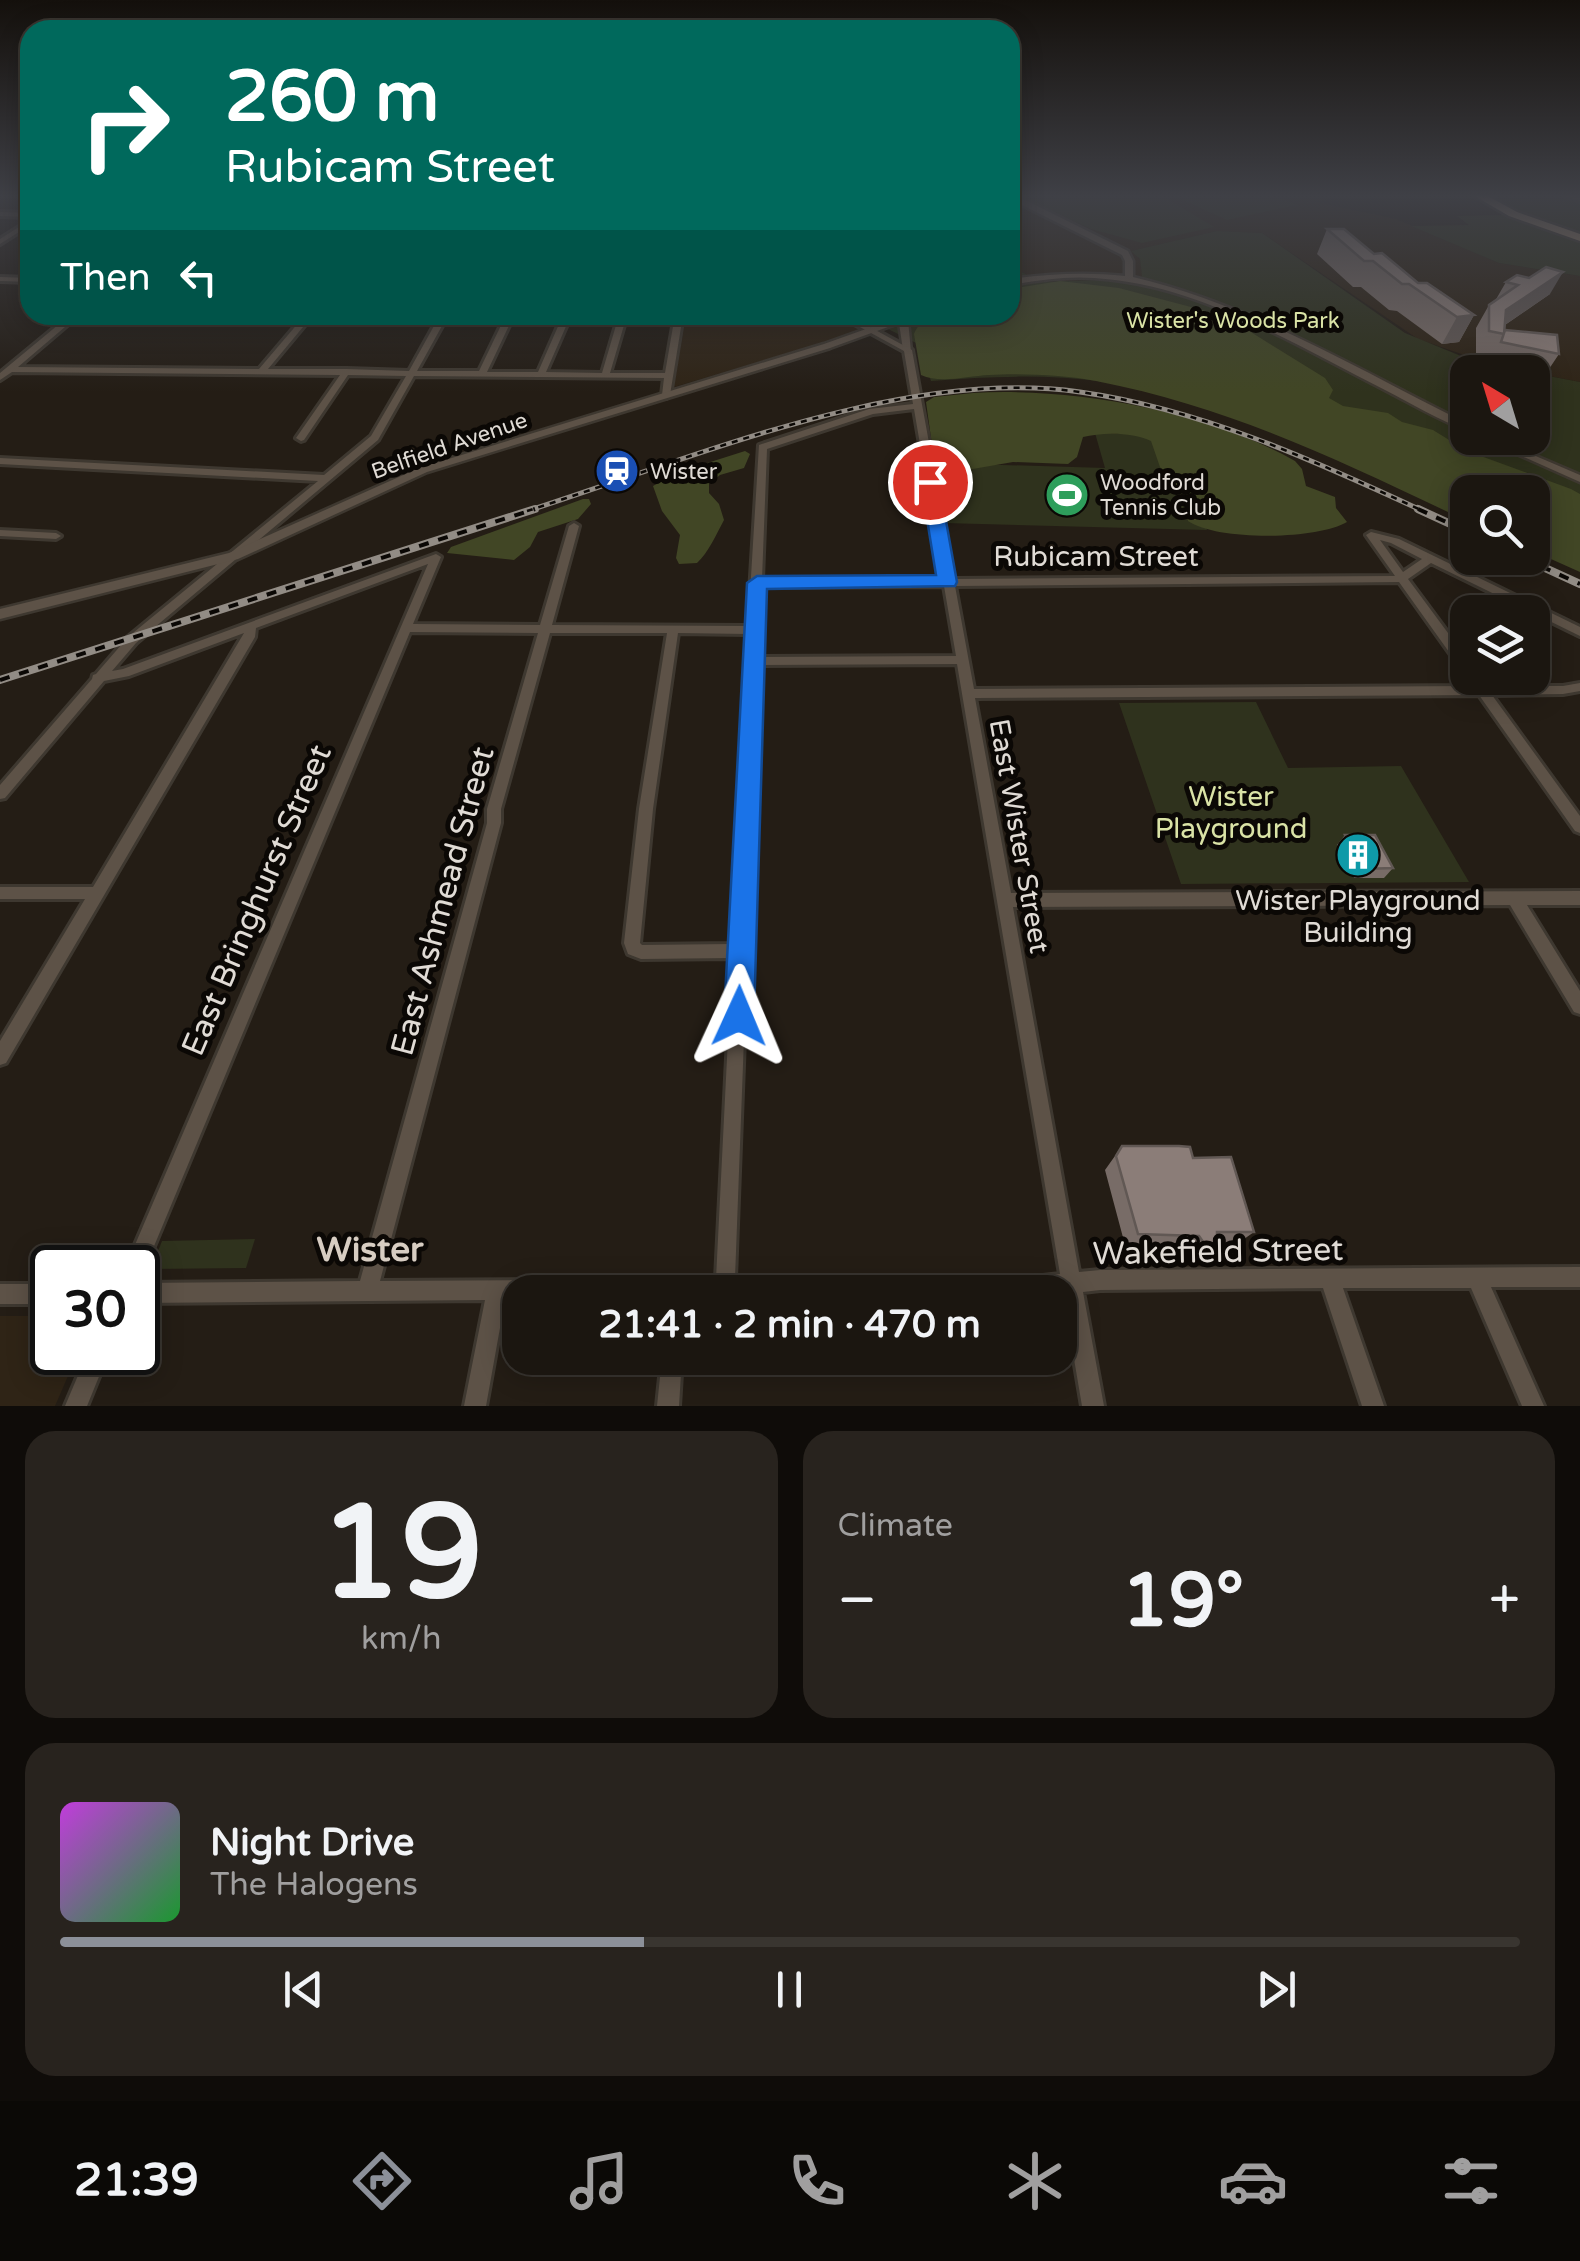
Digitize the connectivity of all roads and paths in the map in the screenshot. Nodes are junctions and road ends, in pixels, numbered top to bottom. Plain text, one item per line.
1 (1127, 261) edge
2 (1128, 278) junction
3 (1020, 281) edge
4 (64, 325) edge
5 (301, 325) edge
6 (438, 325) edge
7 (505, 325) edge
8 (563, 325) edge
9 (620, 325) edge
10 (677, 325) edge
11 (861, 325) edge
12 (888, 325) edge
13 (908, 325) edge
14 (873, 331) junction
15 (908, 350) junction
16 (10, 369) junction
17 (263, 370) junction
18 (347, 371) junction
19 (412, 371) junction
20 (483, 372) junction
21 (542, 374) junction
22 (605, 376) junction
23 (668, 376) junction
24 (0, 377) edge
25 (666, 396) junction
26 (917, 406) junction
27 (1450, 419) edge
28 (301, 438) dead end
29 (1525, 455) edge
30 (0, 460) edge
31 (326, 478) junction
32 (1580, 479) edge
33 (574, 526) dead end
34 (0, 533) edge
35 (56, 536) dead end
36 (233, 556) junction
37 (1430, 558) junction
38 (1402, 578) junction
39 (948, 582) junction
40 (757, 583) junction
41 (0, 614) edge
42 (251, 625) junction
43 (407, 628) junction
44 (546, 628) junction
45 (674, 629) junction
46 (755, 630) junction
47 (1580, 632) edge
48 (1450, 645) edge
49 (962, 660) junction
50 (753, 661) junction
51 (98, 678) junction
52 (1580, 687) edge
53 (1450, 690) edge
54 (1550, 690) edge
55 (968, 694) junction
56 (1486, 695) edge
57 (0, 794) edge
58 (1580, 826) edge
59 (0, 893) edge
60 (97, 893) junction
61 (1514, 898) junction
62 (1580, 898) edge
63 (1004, 900) junction
64 (740, 951) junction
65 (1580, 1006) edge
66 (0, 1057) edge
67 (145, 1245) edge
68 (726, 1275) edge
69 (1070, 1275) edge
70 (1580, 1277) edge
71 (1478, 1278) junction
72 (1330, 1279) junction
73 (1077, 1284) edge
74 (497, 1291) junction
75 (502, 1291) edge
76 (368, 1292) junction
77 (160, 1293) edge
78 (0, 1294) edge
79 (30, 1294) edge
80 (1077, 1314) edge
81 (89, 1375) edge
82 (671, 1375) edge
83 (76, 1406) edge
84 (475, 1406) edge
85 (668, 1406) edge
86 (1092, 1406) edge
87 (1372, 1406) edge
88 (1533, 1406) edge

1 - 2 street
2 - 3 street
2 - 27 street
4 - 16 street
5 - 17 street
6 - 19 street
7 - 20 street
8 - 21 street
9 - 22 street
10 - 23 street
11 - 14 street
12 - 14 street, Belfield Avenue
13 - 15 street
14 - 15 street
14 - 25 street, Belfield Avenue
15 - 26 street, East Wister Street
16 - 17 street
16 - 24 street
17 - 18 street
18 - 19 street
18 - 28 street
19 - 20 street
19 - 31 street
20 - 21 street
21 - 22 street
22 - 23 street
23 - 25 street
25 - 36 street, Belfield Avenue
26 - 39 street, East Wister Street
26 - 40 street
29 - 32 street
30 - 31 street
31 - 36 street
33 - 44 street, East Ashmead Street
34 - 35 street
36 - 41 street, Belfield Avenue
36 - 51 street
37 - 38 street
37 - 38 street
37 - 47 street
38 - 39 street, Rubicam Street
38 - 48 street
39 - 40 street, Rubicam Street
39 - 49 street, East Wister Street
40 - 46 street
42 - 43 street, East Bringhurst Street
42 - 51 street
42 - 60 street
43 - 44 street
43 - 67 street, East Bringhurst Street
44 - 45 street
44 - 76 street, East Ashmead Street
45 - 46 street
45 - 64 street
46 - 50 street
49 - 50 street
49 - 55 street, East Wister Street
50 - 64 street
51 - 57 street
52 - 54 street
53 - 55 street
55 - 63 street, East Wister Street
56 - 58 street
59 - 60 street
60 - 66 street
61 - 62 street
61 - 63 street
61 - 65 street
63 - 69 street, East Wister Street
64 - 68 street
70 - 71 street, Wakefield Street
71 - 72 street, Wakefield Street
71 - 88 street
72 - 73 street, Wakefield Street
72 - 87 street
74 - 75 street, Wakefield Street
74 - 76 street, Wakefield Street
74 - 84 street
76 - 77 street, Wakefield Street
78 - 79 street
80 - 86 street, East Wister Street
81 - 83 street
82 - 85 street

